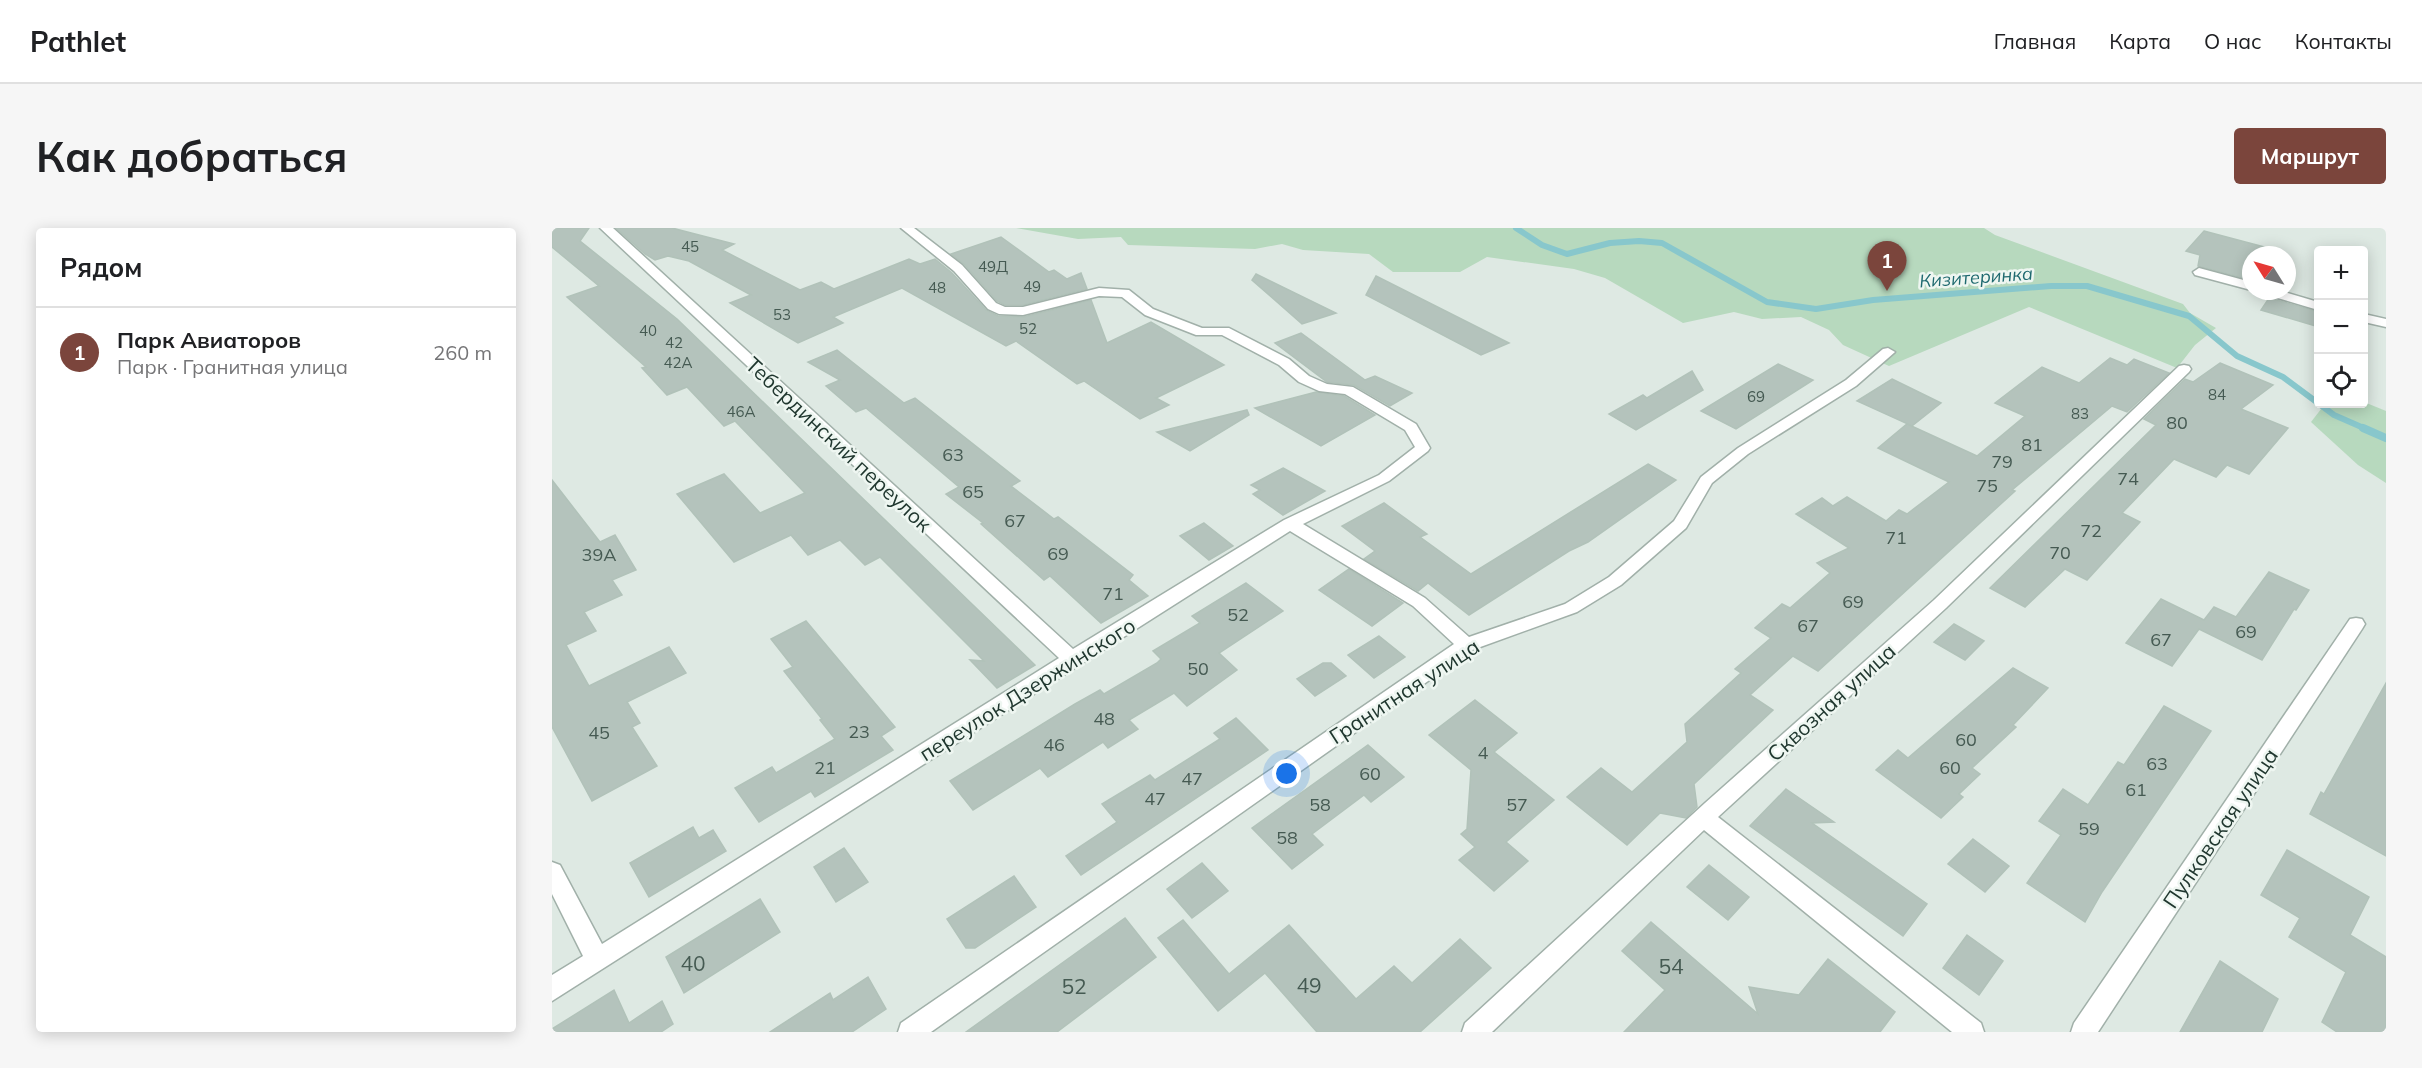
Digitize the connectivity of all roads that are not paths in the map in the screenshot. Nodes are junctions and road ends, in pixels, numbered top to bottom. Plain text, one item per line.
1 (606, 228) edge
2 (907, 228) edge
3 (2199, 272) dead end
4 (2242, 284) edge
5 (2296, 299) edge
6 (2314, 305) edge
7 (2368, 319) edge
8 (2386, 323) edge
9 (1888, 352) dead end
10 (2184, 369) dead end
11 (1290, 524) junction
12 (2356, 624) dead end
13 (1466, 645) junction
14 (1072, 659) junction
15 (1704, 818) junction
16 (552, 872) edge
17 (598, 960) junction
18 (552, 989) edge
19 (910, 1032) edge
20 (1474, 1032) edge
21 (1972, 1032) edge
22 (2084, 1032) edge

1 - 14 street, Тебердинский переулок
2 - 11 street, переулок Дзержинского
3 - 4 street
5 - 6 street
7 - 8 street
9 - 13 street, Гранитная улица
10 - 15 street, Сквозная улица
11 - 13 street
11 - 14 street, переулок Дзержинского
12 - 22 street, Пулковская улица
13 - 19 street, Гранитная улица
14 - 17 street, переулок Дзержинского
15 - 20 street, Сквозная улица
15 - 21 street
16 - 17 street
17 - 18 street, переулок Дзержинского

